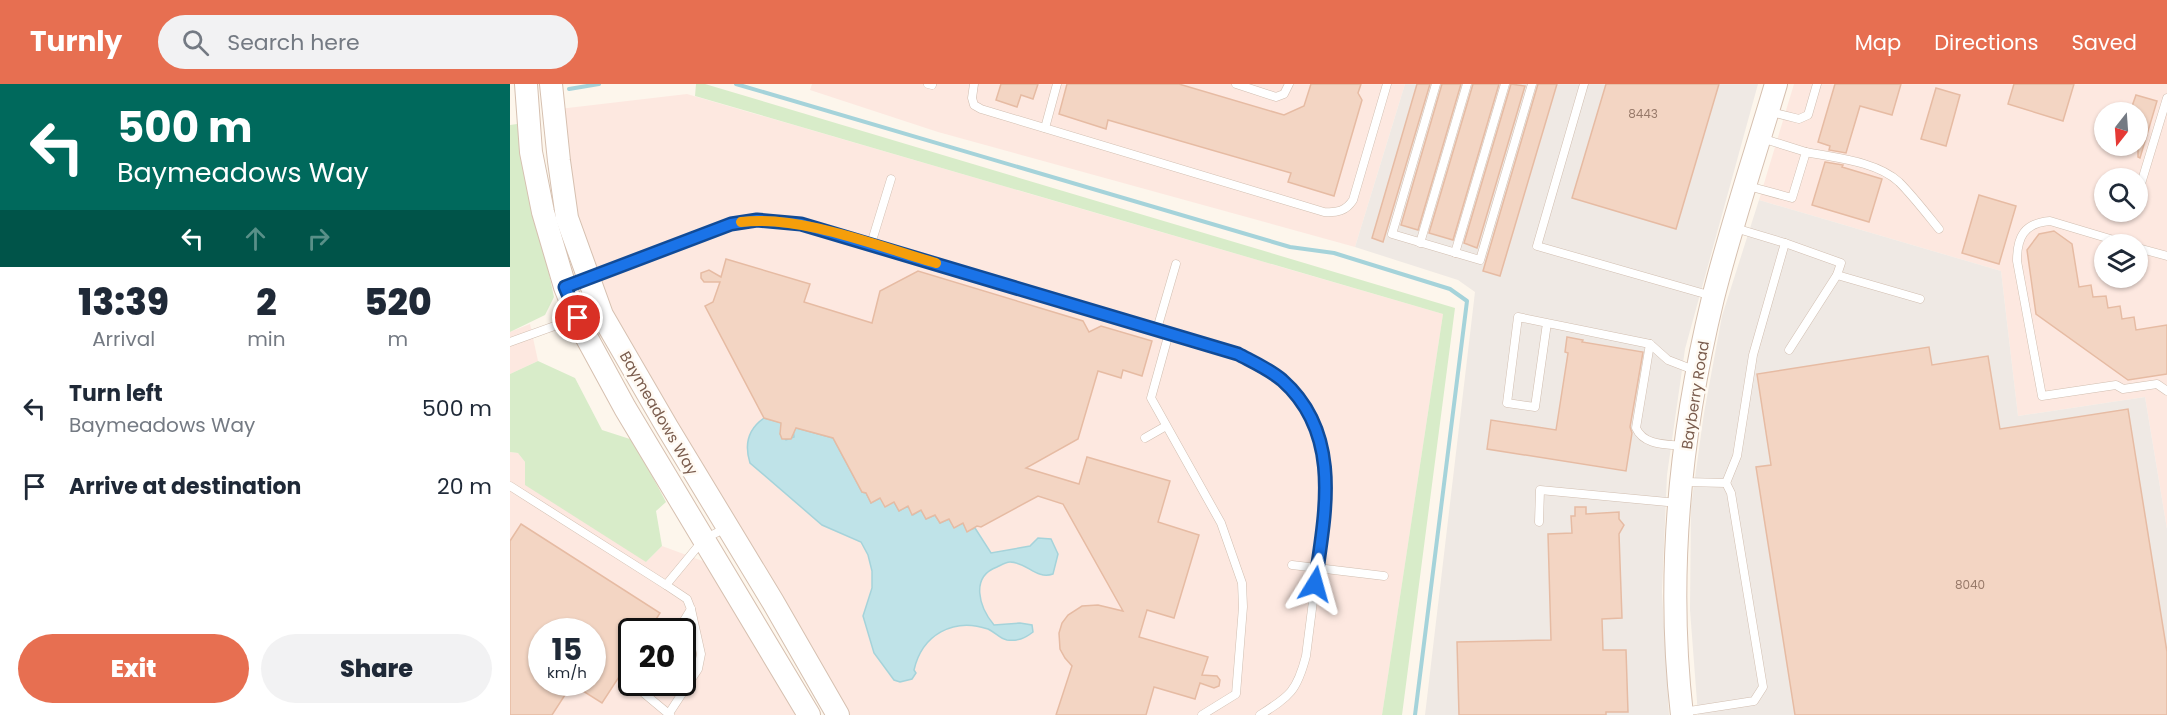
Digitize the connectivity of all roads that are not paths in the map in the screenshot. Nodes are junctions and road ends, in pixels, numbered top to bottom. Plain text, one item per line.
1 (526, 84) edge
2 (551, 84) edge
3 (974, 84) edge
4 (1057, 84) edge
5 (1236, 84) edge
6 (1289, 84) edge
7 (1386, 84) edge
8 (1436, 84) edge
9 (1467, 84) edge
10 (1505, 84) edge
11 (1532, 84) edge
12 (1584, 84) edge
13 (1776, 84) edge
14 (1817, 84) edge
15 (1249, 86) edge
16 (2167, 98) edge
17 (1768, 111) junction
18 (1045, 128) junction
19 (1759, 138) junction
20 (1806, 152) junction
21 (2146, 168) edge
22 (891, 179) dead end
23 (1745, 185) junction
24 (1733, 228) junction
25 (1939, 229) dead end
26 (2094, 234) edge
27 (1420, 243) junction
28 (1785, 243) junction
29 (871, 244) junction
30 (2148, 251) edge
31 (1455, 253) junction
32 (2167, 256) edge
33 (1176, 264) dead end
34 (1837, 275) junction
35 (590, 277) junction
36 (565, 287) junction
37 (1713, 297) junction
38 (1920, 299) dead end
39 (600, 309) junction
40 (578, 318) junction
41 (1547, 323) junction
42 (1157, 329) junction
43 (1169, 333) junction
44 (510, 342) edge
45 (1650, 345) junction
46 (1790, 350) dead end
47 (1697, 371) junction
48 (2167, 391) edge
49 (1167, 426) junction
50 (1145, 438) dead end
51 (1686, 446) junction
52 (1726, 483) junction
53 (510, 486) edge
54 (1681, 493) junction
55 (1539, 522) dead end
56 (727, 528) junction
57 (704, 539) junction
58 (1292, 565) dead end
59 (1317, 568) junction
60 (1384, 576) dead end
61 (666, 585) junction
62 (691, 609) junction
63 (685, 618) edge
64 (647, 696) edge
65 (1682, 713) edge
66 (669, 714) edge
67 (809, 715) edge
68 (838, 715) edge
69 (1202, 715) edge
70 (1260, 715) edge

1 - 36 street, Baymeadows Way
2 - 35 street, Baymeadows Way
3 - 18 lane
4 - 18 lane
5 - 15 lane
6 - 15 lane
7 - 18 lane
8 - 27 lane
9 - 27 lane
10 - 31 lane
11 - 31 lane
12 - 37 lane
13 - 17 street, Bayberry Road
14 - 17 lane
16 - 21 lane
17 - 19 street, Bayberry Road
19 - 20 lane
19 - 23 street, Bayberry Road
20 - 23 lane
20 - 25 lane
22 - 29 lane
23 - 24 street, Bayberry Road
24 - 28 lane
24 - 37 street, Bayberry Road
26 - 48 lane
27 - 31 lane
28 - 34 lane
28 - 52 lane
29 - 35 lane
29 - 42 lane
30 - 32 lane
33 - 42 lane
34 - 38 lane
34 - 46 lane
35 - 36 lane
35 - 39 street, Baymeadows Way
36 - 40 street, Baymeadows Way
37 - 47 street, Bayberry Road
39 - 40 lane
39 - 56 street, Baymeadows Way
40 - 44 lane
40 - 57 street, Baymeadows Way
41 - 41 lane
41 - 45 lane
42 - 43 lane
43 - 49 lane
43 - 59 lane
45 - 47 lane
45 - 51 lane
47 - 51 street, Bayberry Road
49 - 50 lane
49 - 69 lane
51 - 54 street, Bayberry Road
52 - 54 lane
52 - 65 lane
53 - 61 lane
54 - 55 lane
54 - 65 street, Bayberry Road
56 - 57 lane
56 - 68 street, Baymeadows Way
57 - 61 lane
57 - 67 street, Baymeadows Way
58 - 59 lane
59 - 60 lane
59 - 70 lane
61 - 62 lane
62 - 63 lane
62 - 66 lane
64 - 66 lane

